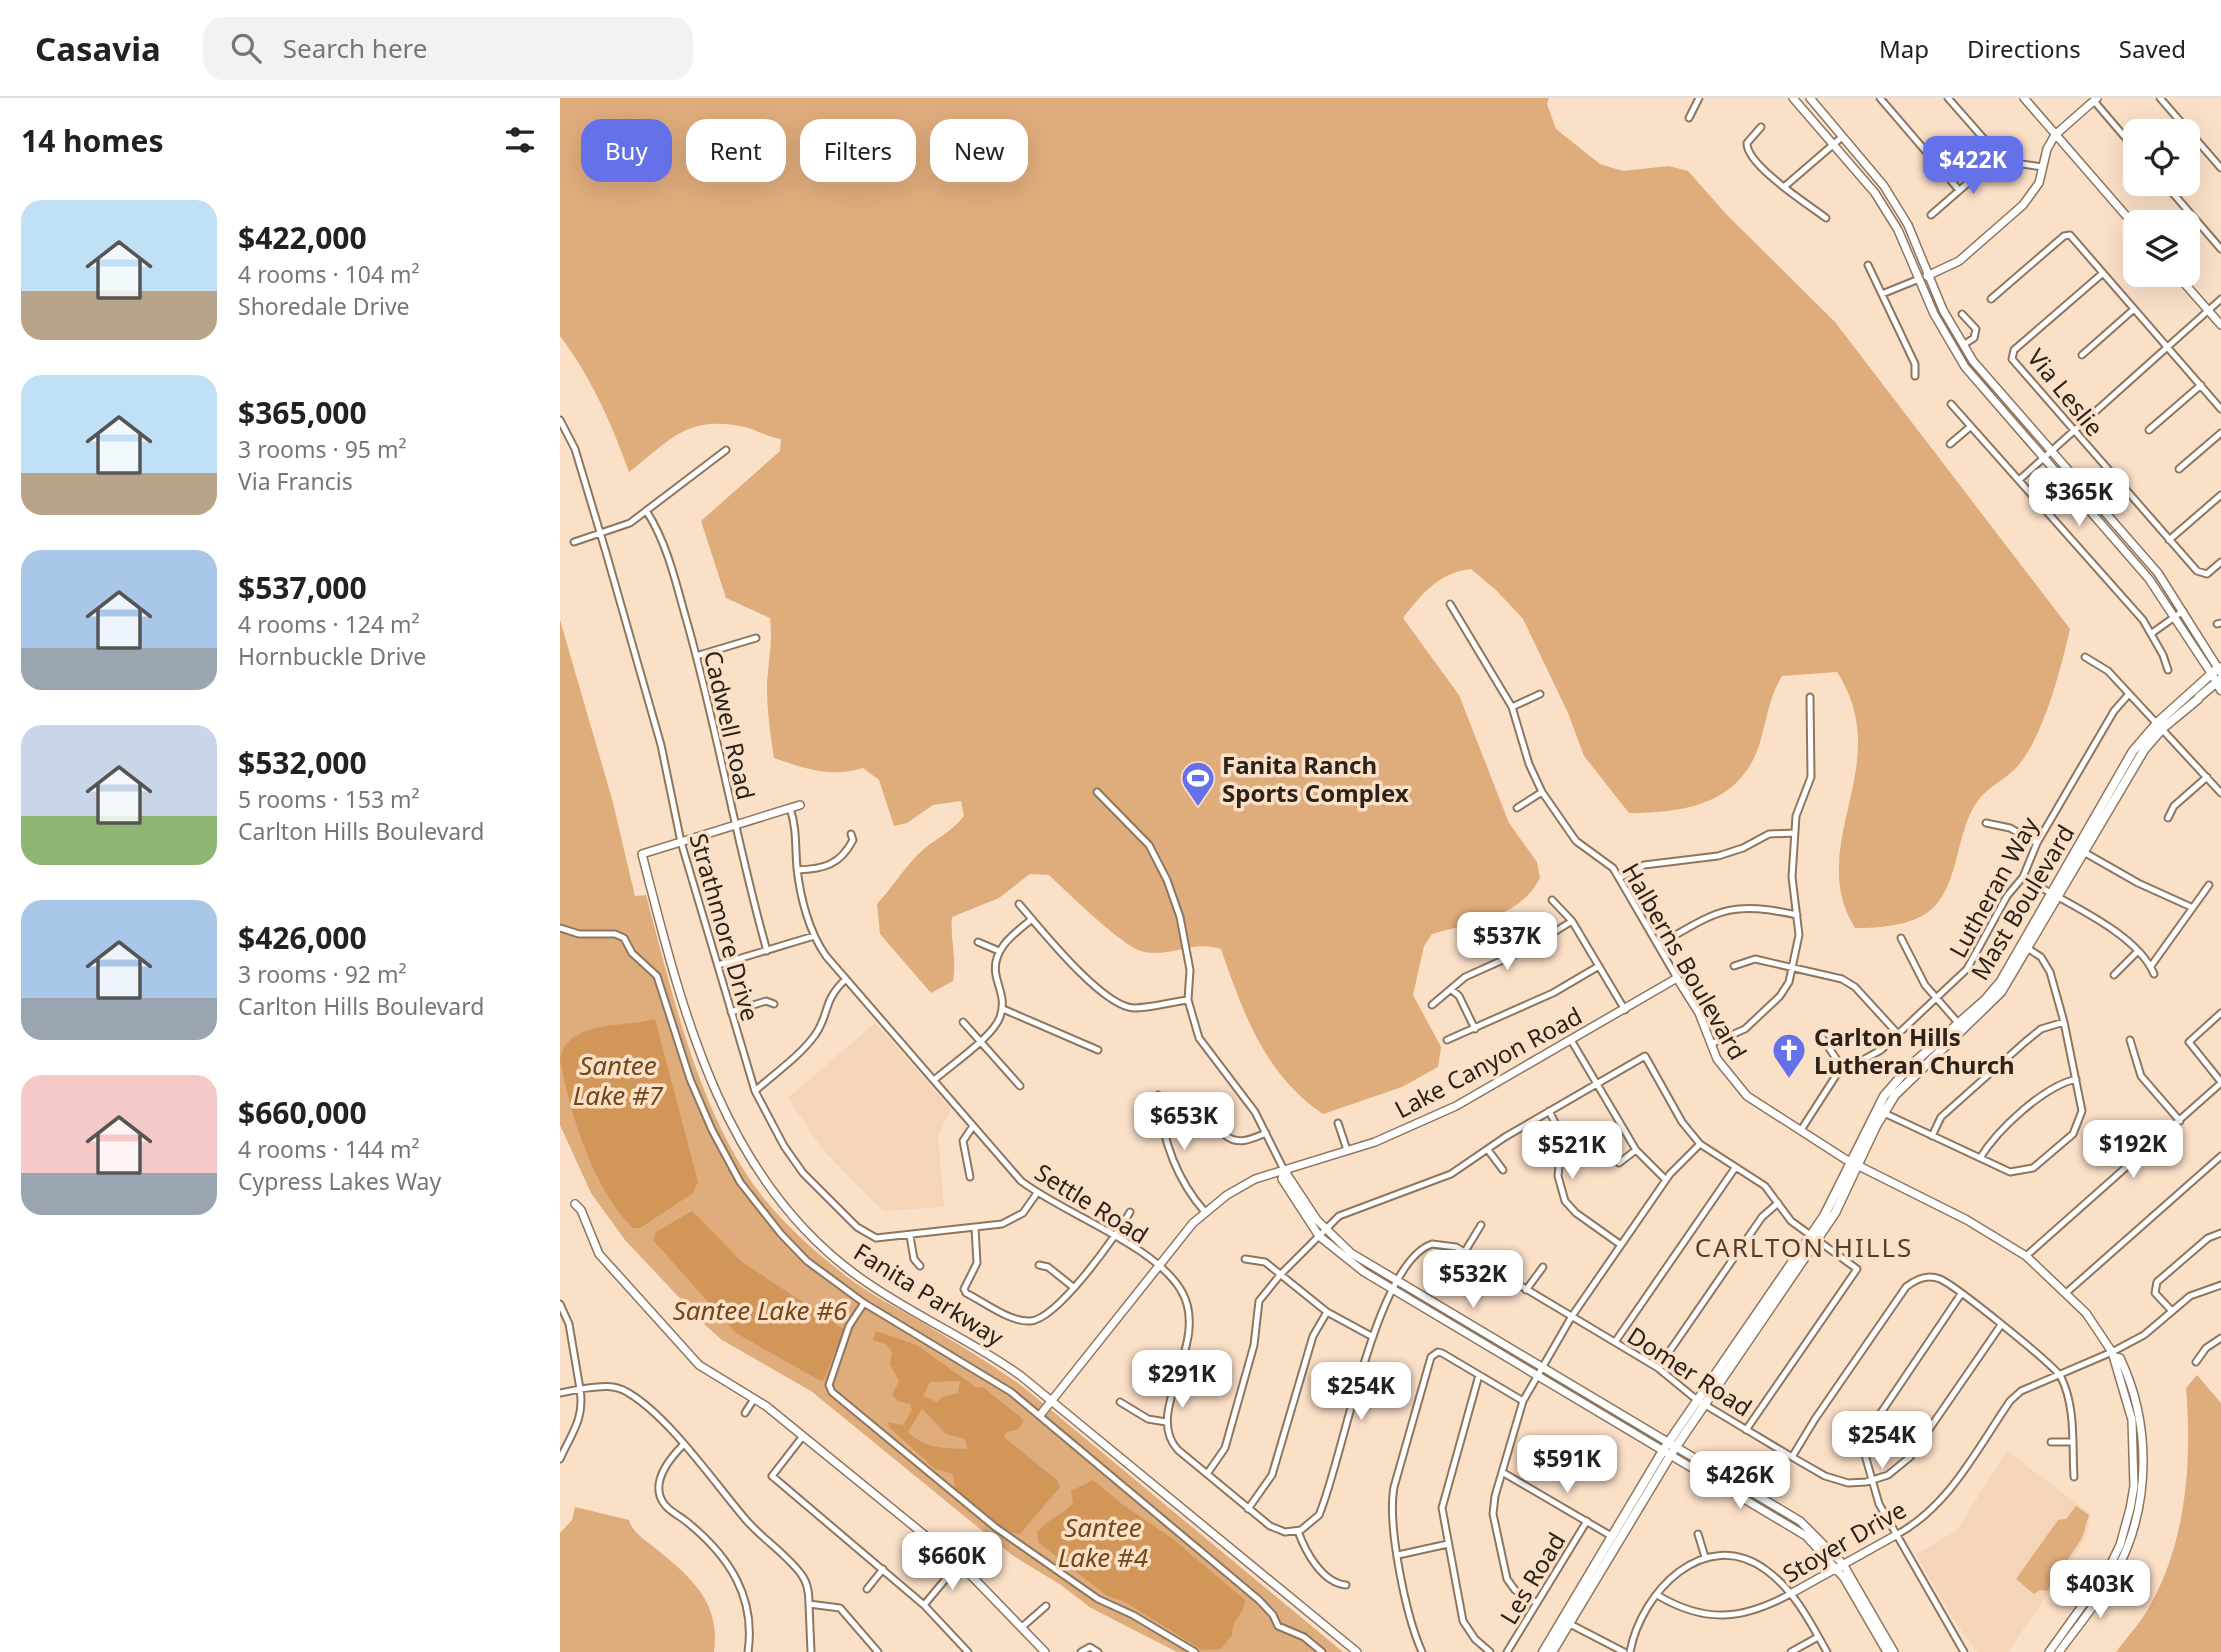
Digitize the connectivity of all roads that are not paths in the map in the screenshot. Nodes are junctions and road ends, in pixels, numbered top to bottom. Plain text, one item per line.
1 (1699, 98) edge
2 (1793, 98) edge
3 (1810, 98) edge
4 (1880, 98) edge
5 (1948, 98) edge
6 (2024, 98) edge
7 (2160, 98) edge
8 (2095, 99) edge
9 (1689, 118) dead end
10 (1761, 127) dead end
11 (2123, 134) edge
12 (2055, 135) junction
13 (1842, 137) junction
14 (1834, 145) junction
15 (1999, 156) junction
16 (2043, 167) junction
17 (2221, 168) edge
18 (1784, 187) junction
19 (1959, 190) junction
20 (2175, 196) edge
21 (2123, 212) edge
22 (1931, 215) dead end
23 (1826, 218) dead end
24 (2221, 249) edge
25 (1868, 265) dead end
26 (2103, 273) junction
27 (1930, 274) junction
28 (1919, 279) junction
29 (2187, 287) edge
30 (1882, 295) junction
31 (1991, 299) dead end
32 (2221, 299) edge
33 (2134, 309) junction
34 (2209, 312) junction
35 (1962, 314) dead end
36 (2221, 325) edge
37 (1963, 345) junction
38 (2167, 348) junction
39 (2082, 355) dead end
40 (1915, 376) dead end
41 (2201, 386) junction
42 (1951, 404) dead end
43 (2221, 409) edge
44 (560, 420) edge
45 (1970, 427) junction
46 (2073, 429) junction
47 (2149, 430) dead end
48 (2221, 433) edge
49 (1950, 444) dead end
50 (726, 450) dead end
51 (2051, 451) junction
52 (2044, 458) junction
53 (2179, 469) dead end
54 (2019, 480) junction
55 (2221, 495) edge
56 (647, 512) junction
57 (601, 534) junction
58 (2169, 540) junction
59 (575, 542) dead end
60 (2221, 562) edge
61 (1450, 604) dead end
62 (2184, 611) junction
63 (2176, 616) junction
64 (2152, 634) junction
65 (756, 638) dead end
66 (696, 656) junction
67 (2085, 657) dead end
68 (2168, 670) dead end
69 (2219, 676) edge
70 (1540, 694) dead end
71 (2129, 694) junction
72 (1810, 696) dead end
73 (1513, 707) junction
74 (2160, 725) junction
75 (2207, 778) junction
76 (1097, 792) dead end
77 (1542, 792) junction
78 (2221, 793) edge
79 (800, 805) dead end
80 (790, 808) junction
81 (1517, 808) dead end
82 (2168, 818) dead end
83 (1986, 823) dead end
84 (736, 825) junction
85 (1794, 833) junction
86 (851, 834) dead end
87 (681, 842) junction
88 (2037, 843) junction
89 (2077, 848) junction
90 (2086, 853) junction
91 (797, 870) junction
92 (2023, 877) junction
93 (1619, 878) junction
94 (2209, 885) dead end
95 (2054, 897) junction
96 (1552, 900) dead end
97 (1019, 904) dead end
98 (2192, 907) junction
99 (1797, 915) junction
100 (1032, 919) junction
101 (1572, 922) junction
102 (1525, 923) dead end
103 (560, 928) edge
104 (814, 936) junction
105 (1901, 938) dead end
106 (978, 942) dead end
107 (1539, 942) junction
108 (1658, 945) junction
109 (2025, 947) junction
110 (767, 951) junction
111 (999, 951) junction
112 (2137, 951) junction
113 (718, 965) junction
114 (1599, 966) junction
115 (1734, 966) dead end
116 (2151, 966) junction
117 (1792, 968) junction
118 (2154, 974) dead end
119 (2114, 975) dead end
120 (1677, 978) junction
121 (846, 979) junction
122 (1452, 990) junction
123 (1937, 999) junction
124 (1188, 1000) junction
125 (774, 1004) dead end
126 (1432, 1005) dead end
127 (1003, 1009) junction
128 (1625, 1010) junction
129 (731, 1012) junction
130 (2221, 1013) edge
131 (963, 1021) dead end
132 (2064, 1022) junction
133 (1961, 1027) junction
134 (1475, 1028) junction
135 (1819, 1033) dead end
136 (1898, 1034) junction
137 (980, 1040) junction
138 (1571, 1040) junction
139 (2130, 1040) dead end
140 (1447, 1041) dead end
141 (1711, 1045) junction
142 (1098, 1050) dead end
143 (1843, 1069) junction
144 (2076, 1079) junction
145 (934, 1080) junction
146 (2221, 1082) edge
147 (1598, 1083) junction
148 (1020, 1086) dead end
149 (755, 1091) junction
150 (1158, 1095) dead end
151 (1549, 1111) junction
152 (1879, 1111) junction
153 (2180, 1121) junction
154 (1338, 1123) dead end
155 (973, 1126) junction
156 (1801, 1130) junction
157 (1266, 1133) junction
158 (1225, 1135) dead end
159 (1932, 1136) junction
160 (1700, 1144) junction
161 (1347, 1150) junction
162 (1488, 1150) junction
163 (1636, 1150) junction
164 (2221, 1156) edge
165 (1980, 1158) junction
166 (1619, 1163) dead end
167 (1855, 1163) junction
168 (1735, 1168) junction
169 (1284, 1170) junction
170 (1503, 1170) dead end
171 (970, 1177) dead end
172 (1666, 1180) junction
173 (1037, 1193) junction
174 (1778, 1203) junction
175 (575, 1204) dead end
176 (1130, 1212) dead end
177 (1205, 1212) junction
178 (1481, 1225) dead end
179 (975, 1228) junction
180 (1322, 1233) junction
181 (2221, 1233) edge
182 (1115, 1235) junction
183 (910, 1236) junction
184 (1815, 1237) junction
185 (1621, 1245) junction
186 (1464, 1253) junction
187 (2026, 1256) junction
188 (1245, 1259) dead end
189 (1040, 1265) dead end
190 (920, 1266) dead end
191 (1157, 1266) junction
192 (1543, 1267) dead end
193 (1280, 1275) junction
194 (1396, 1285) junction
195 (2221, 1285) edge
196 (1073, 1287) junction
197 (1526, 1290) junction
198 (1961, 1293) junction
199 (2066, 1293) junction
200 (864, 1303) junction
201 (560, 1304) edge
202 (2171, 1310) junction
203 (1327, 1312) junction
204 (1572, 1316) junction
205 (2001, 1325) junction
206 (1373, 1337) junction
207 (2221, 1338) edge
208 (1615, 1342) junction
209 (2114, 1354) junction
210 (1156, 1356) dead end
211 (2196, 1362) dead end
212 (1658, 1368) junction
213 (1181, 1370) junction
214 (1540, 1371) junction
215 (1479, 1375) junction
216 (2060, 1375) junction
217 (580, 1390) junction
218 (560, 1393) edge
219 (754, 1398) junction
220 (1051, 1401) junction
221 (1523, 1401) junction
222 (1120, 1402) dead end
223 (1701, 1402) junction
224 (745, 1413) dead end
225 (1041, 1414) dead end
226 (1166, 1422) junction
227 (1746, 1430) junction
228 (803, 1436) junction
229 (2051, 1442) dead end
230 (2072, 1442) junction
231 (684, 1444) junction
232 (1670, 1448) junction
233 (1792, 1457) junction
234 (560, 1459) edge
235 (1502, 1472) junction
236 (1207, 1474) junction
237 (2074, 1477) dead end
238 (1871, 1481) junction
239 (1248, 1508) junction
240 (1587, 1521) junction
241 (1298, 1531) junction
242 (1698, 1534) dead end
243 (1896, 1535) junction
244 (1616, 1539) junction
245 (1448, 1544) junction
246 (1398, 1555) junction
247 (1705, 1558) junction
248 (959, 1563) junction
249 (1840, 1566) junction
250 (883, 1569) junction
251 (1346, 1585) dead end
252 (867, 1589) dead end
253 (1792, 1593) junction
254 (1657, 1595) junction
255 (1537, 1603) junction
256 (809, 1604) junction
257 (924, 1605) junction
258 (1046, 1606) dead end
259 (1565, 1622) junction
260 (1022, 1627) junction
261 (1818, 1637) junction
262 (748, 1652) edge
263 (811, 1652) edge
264 (878, 1652) edge
265 (968, 1652) edge
266 (1045, 1652) edge
267 (1082, 1652) edge
268 (1098, 1652) edge
269 (1195, 1652) edge
270 (1322, 1652) edge
271 (1357, 1652) edge
272 (1422, 1652) edge
273 (1490, 1652) edge
274 (1507, 1652) edge
275 (1543, 1652) edge
276 (1552, 1652) edge
277 (1624, 1652) edge
278 (1630, 1652) edge
279 (1791, 1652) edge
280 (1827, 1652) edge
281 (1888, 1652) edge
282 (1894, 1652) edge
283 (1964, 1652) edge
284 (2049, 1652) edge
285 (2059, 1652) edge

1 - 9 street
2 - 14 street
3 - 13 street
4 - 19 street
5 - 15 street
6 - 12 street
7 - 17 street
8 - 11 street
8 - 12 street
10 - 18 street
12 - 16 street
12 - 21 street
13 - 14 street
13 - 27 street
14 - 18 street
14 - 28 street
15 - 16 street
15 - 19 street
16 - 27 street
18 - 23 street
19 - 22 street
20 - 24 street
25 - 30 street
26 - 31 street
26 - 33 street
26 - 46 street, Via Leslie
27 - 28 street
27 - 37 street
28 - 30 street
28 - 52 street
29 - 34 street
30 - 40 street
32 - 34 street
33 - 38 street
33 - 39 street
34 - 36 street
34 - 38 street
35 - 37 street
37 - 51 street
38 - 41 street
38 - 46 street
41 - 43 street
41 - 47 street
42 - 45 street
44 - 57 street, Strathmore Drive
45 - 49 street
45 - 54 street
46 - 51 street
46 - 58 street, Via Leslie
48 - 53 street
50 - 56 street
51 - 52 street
51 - 62 street
52 - 54 street
52 - 63 street
54 - 64 street
55 - 58 street
56 - 57 street
56 - 66 street, Cadwell Road
57 - 59 street
57 - 87 street, Strathmore Drive
58 - 60 street, Via Leslie
61 - 73 street, Halberns Boulevard
62 - 63 street
62 - 69 street
63 - 64 street
63 - 69 street
64 - 68 street
65 - 66 street
66 - 84 street, Cadwell Road
67 - 71 street
69 - 74 main road, Mast Boulevard
69 - 74 main road, Mast Boulevard
70 - 73 street
71 - 74 street
71 - 88 street, Lutheran Way
72 - 85 street
73 - 77 street, Halberns Boulevard
74 - 75 street
74 - 89 main road, Mast Boulevard
74 - 90 main road, Mast Boulevard
75 - 78 street
75 - 82 street
76 - 124 street
77 - 81 street
77 - 93 street, Halberns Boulevard
79 - 80 street
80 - 84 street
80 - 91 street, Settle Road
83 - 88 street
84 - 87 street
84 - 110 street, Cadwell Road
85 - 93 street
85 - 99 street
86 - 91 street
87 - 113 street, Strathmore Drive
87 - 220 street, Fanita Parkway
88 - 92 street, Lutheran Way
89 - 90 street
89 - 95 main road, Mast Boulevard
90 - 95 main road, Mast Boulevard
90 - 98 street
91 - 104 street, Settle Road
92 - 95 street
92 - 123 street, Lutheran Way
93 - 108 street, Halberns Boulevard
94 - 98 street
95 - 109 main road, Mast Boulevard
95 - 112 street
96 - 101 street
97 - 100 street
98 - 116 street
99 - 108 street
99 - 117 street
100 - 111 street
100 - 124 street
101 - 107 street
101 - 114 street
102 - 107 street
103 - 200 street
104 - 110 street
104 - 121 street, Settle Road
105 - 123 street
106 - 111 street
107 - 122 street
108 - 120 street, Halberns Boulevard
109 - 132 street
109 - 133 main road, Mast Boulevard
110 - 113 street
111 - 127 street
112 - 116 street
112 - 119 street
113 - 129 street, Strathmore Drive
114 - 128 street
114 - 134 street
115 - 117 street
116 - 118 street
117 - 136 street
117 - 141 street
120 - 128 street, Lake Canyon Road
120 - 141 street, Halberns Boulevard
121 - 145 street, Settle Road
121 - 149 street
122 - 126 street
122 - 134 street
123 - 133 street
123 - 136 street, Lutheran Way
124 - 157 street
125 - 129 street
127 - 137 street
127 - 142 street
128 - 138 street, Lake Canyon Road
129 - 149 street, Strathmore Drive
130 - 146 street
131 - 137 street
132 - 144 street
132 - 159 street
133 - 152 main road, Mast Boulevard
134 - 140 street
135 - 143 street
136 - 143 street, Lutheran Way
137 - 145 street
137 - 148 street
138 - 147 street
138 - 161 street, Lake Canyon Road
139 - 153 street
141 - 156 street, Halberns Boulevard
143 - 156 street, Lutheran Way
144 - 165 street
144 - 165 street
145 - 155 street, Settle Road
146 - 153 street
147 - 151 street
147 - 160 street
147 - 163 street
149 - 183 street, Strathmore Drive
150 - 177 street
151 - 162 street
151 - 185 street
152 - 159 street
152 - 167 main road, Mast Boulevard
153 - 187 street
154 - 161 street
155 - 171 street
155 - 173 street, Settle Road
156 - 167 street, Halberns Boulevard
157 - 158 street
157 - 169 street
159 - 165 street
160 - 168 street
160 - 172 street
161 - 169 street, Lake Canyon Road
162 - 170 street
162 - 180 street
163 - 166 street
163 - 172 street
164 - 199 street
167 - 184 main road, Mast Boulevard
167 - 187 street, Halberns Boulevard
168 - 174 street
168 - 208 street
169 - 177 street, Lake Canyon Road
169 - 180 street
172 - 185 street
173 - 179 street, Strathmore Drive
173 - 182 street, Settle Road
174 - 184 street
174 - 212 street
175 - 219 street
176 - 182 street
177 - 191 street, Lake Canyon Road
178 - 186 street
179 - 183 street, Strathmore Drive
179 - 196 street
180 - 193 street
180 - 194 street
181 - 202 street
182 - 191 street, Settle Road
182 - 196 street
183 - 190 street
184 - 223 main road, Mast Boulevard
184 - 227 street
185 - 204 street
186 - 194 street, Domer Road
186 - 197 street, Domer Road
187 - 199 street, Halberns Boulevard
188 - 193 street
189 - 196 street
191 - 213 street, Settle Road
191 - 220 street, Lake Canyon Road
192 - 197 street
193 - 203 street
193 - 236 street
194 - 206 street, Domer Road
194 - 214 street
195 - 202 street, Stoyer Drive
197 - 204 street, Domer Road
198 - 205 street
198 - 233 street
198 - 238 street
199 - 209 street, Halberns Boulevard
200 - 269 street
200 - 270 street
201 - 217 street
202 - 209 street, Stoyer Drive
203 - 206 street
203 - 239 street
204 - 208 street, Domer Road
204 - 214 street
205 - 216 street
205 - 238 street
206 - 241 street, Domer Road
207 - 211 street
208 - 212 street, Domer Road
209 - 216 street, Stoyer Drive
209 - 284 street
209 - 285 street
210 - 213 street
212 - 223 street, Domer Road
213 - 226 street, Settle Road
214 - 221 street
214 - 232 street
215 - 221 street
215 - 245 street
215 - 246 street
216 - 230 street
216 - 243 street, Stoyer Drive
217 - 218 street
217 - 231 street
217 - 234 street
219 - 224 street
219 - 228 street
220 - 225 street, Lake Canyon Road
220 - 271 street, Fanita Parkway
221 - 235 street
222 - 226 street
223 - 227 street, Domer Road
223 - 232 main road, Mast Boulevard
226 - 236 street
227 - 233 street, Domer Road
228 - 248 street
228 - 250 street
229 - 230 street
230 - 237 street
231 - 256 street
231 - 262 street
232 - 244 main road, Mast Boulevard
232 - 249 street
233 - 238 street, Domer Road
235 - 240 street
235 - 255 street
236 - 239 street
238 - 243 street
239 - 241 street
240 - 244 street
240 - 255 street, Les Road
241 - 251 street
242 - 247 street
243 - 249 street, Stoyer Drive
243 - 283 street
244 - 259 main road, Mast Boulevard
245 - 246 street
245 - 273 street
246 - 272 street
247 - 253 street
247 - 254 street
248 - 257 street
248 - 260 street
249 - 253 street, Stoyer Drive
249 - 281 street
249 - 282 street
250 - 252 street
250 - 257 street
253 - 254 street, Stoyer Drive
253 - 261 street
254 - 278 street
255 - 274 street, Les Road
256 - 263 street
256 - 264 street
257 - 265 street
258 - 260 street
259 - 275 main road, Mast Boulevard
259 - 276 main road, Mast Boulevard
259 - 277 street
260 - 266 street
261 - 279 street
261 - 280 street
267 - 268 street

